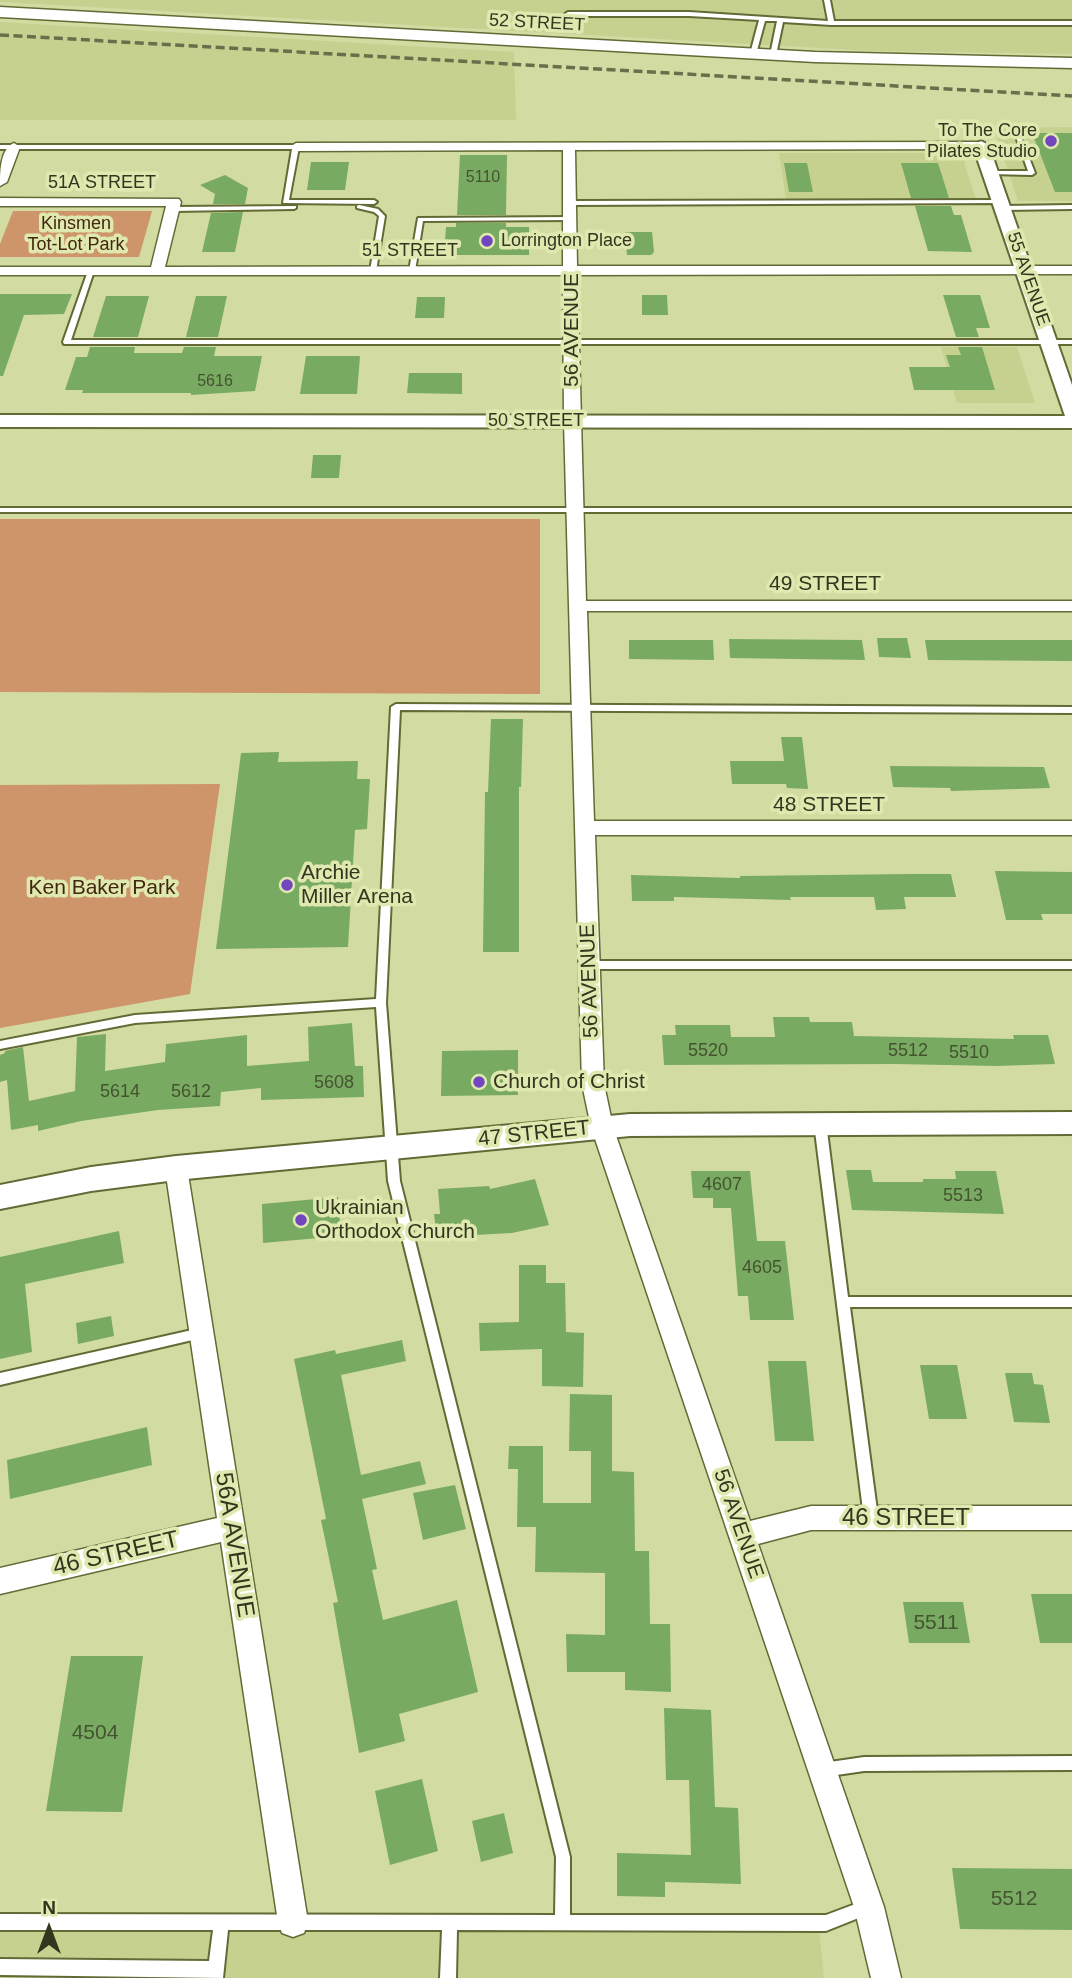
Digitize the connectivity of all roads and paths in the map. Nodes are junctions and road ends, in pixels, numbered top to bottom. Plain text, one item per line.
1 (827, 0) edge
2 (0, 12) edge
3 (568, 14) dead end
4 (762, 20) junction
5 (780, 21) junction
6 (831, 23) junction
7 (1072, 23) edge
8 (753, 54) junction
9 (773, 55) junction
10 (1072, 63) edge
11 (1016, 132) dead end
12 (981, 146) joint
13 (0, 147) edge
14 (14, 147) junction
15 (296, 147) junction
16 (569, 147) junction
17 (990, 173) junction
18 (0, 182) edge
19 (0, 202) edge
20 (374, 202) dead end
21 (570, 203) junction
22 (1002, 204) junction
23 (1072, 206) edge
24 (174, 209) junction
25 (571, 219) junction
26 (1025, 270) junction
27 (1072, 270) edge
28 (0, 271) edge
29 (91, 271) junction
30 (157, 271) junction
31 (373, 271) junction
32 (412, 271) junction
33 (572, 271) junction
34 (572, 341) junction
35 (1049, 342) junction
36 (1072, 342) edge
37 (1072, 413) edge
38 (0, 421) edge
39 (572, 421) junction
40 (1072, 422) edge
41 (0, 510) edge
42 (1072, 510) edge
43 (575, 511) junction
44 (578, 606) junction
45 (1072, 606) edge
46 (581, 709) junction
47 (1072, 710) edge
48 (585, 828) junction
49 (1072, 828) edge
50 (589, 965) junction
51 (1072, 965) edge
52 (381, 1003) junction
53 (0, 1045) edge
54 (820, 1123) junction
55 (1072, 1123) edge
56 (602, 1127) junction
57 (390, 1148) junction
58 (176, 1168) junction
59 (0, 1197) edge
60 (842, 1301) junction
61 (1072, 1301) edge
62 (201, 1333) junction
63 (0, 1379) edge
64 (871, 1518) junction
65 (1072, 1518) edge
66 (232, 1527) junction
67 (742, 1535) junction
68 (0, 1581) edge
69 (1072, 1763) edge
70 (822, 1770) junction
71 (869, 1907) junction
72 (0, 1922) edge
73 (293, 1922) junction
74 (221, 1923) junction
75 (450, 1923) junction
76 (562, 1923) junction
77 (0, 1967) edge
78 (215, 1974) edge
79 (448, 1978) edge
80 (886, 1978) edge

1 - 6 lane
2 - 8 main road, 52 STREET
3 - 4 lane
4 - 5 lane
4 - 8 lane
5 - 6 lane
5 - 9 lane
6 - 7 lane
8 - 9 main road, 52 STREET
9 - 10 main road, 52 STREET
11 - 17 lane
12 - 16 street
12 - 17 street, 55 AVENUE
13 - 14 lane
14 - 15 lane
14 - 18 street
15 - 16 street
15 - 20 lane
16 - 21 street, 56 AVENUE
17 - 22 street, 55 AVENUE
19 - 24 street, 51A STREET
21 - 22 lane
21 - 25 street, 56 AVENUE
22 - 23 lane
22 - 26 street, 55 AVENUE
24 - 30 street, 51A STREET
24 - 31 lane
25 - 32 lane
25 - 33 street, 56 AVENUE
26 - 27 street, 51 STREET
26 - 33 street, 51 STREET
26 - 35 street, 55 AVENUE
28 - 29 street, 51 STREET
29 - 30 street, 51 STREET
29 - 34 lane
30 - 31 street, 51 STREET
31 - 32 street, 51 STREET
32 - 33 street, 51 STREET
33 - 34 street, 56 AVENUE
34 - 35 lane
34 - 39 street, 56 AVENUE
35 - 36 lane
35 - 37 street, 55 AVENUE
38 - 39 street, 50 STREET
39 - 40 street, 50 STREET
39 - 43 street, 56 AVENUE
41 - 43 lane
42 - 43 lane
43 - 44 street, 56 AVENUE
44 - 45 street, 49 STREET
44 - 46 street, 56 AVENUE
46 - 47 lane
46 - 48 street, 56 AVENUE
46 - 52 lane
48 - 49 street, 48 STREET
48 - 50 street, 56 AVENUE
50 - 51 lane
50 - 56 street, 56 AVENUE
52 - 53 lane
52 - 57 lane
54 - 55 street, 47 STREET
54 - 56 street, 47 STREET
54 - 60 lane
56 - 57 street, 47 STREET
56 - 67 street, 56 AVENUE
57 - 58 street, 47 STREET
57 - 76 lane
58 - 59 street, 47 STREET
58 - 62 street, 56A AVENUE
60 - 61 lane
60 - 64 lane
62 - 63 lane
62 - 66 street, 56A AVENUE
64 - 65 street, 46 STREET
64 - 67 street, 46 STREET
66 - 68 street, 46 STREET
66 - 73 street, 56A AVENUE
67 - 70 street, 56 AVENUE
69 - 70 lane
70 - 71 street, 56 AVENUE
71 - 76 lane
71 - 80 street, 56 AVENUE
72 - 74 lane
73 - 74 lane
73 - 75 lane
74 - 78 lane
75 - 76 lane
75 - 79 lane
77 - 78 lane

